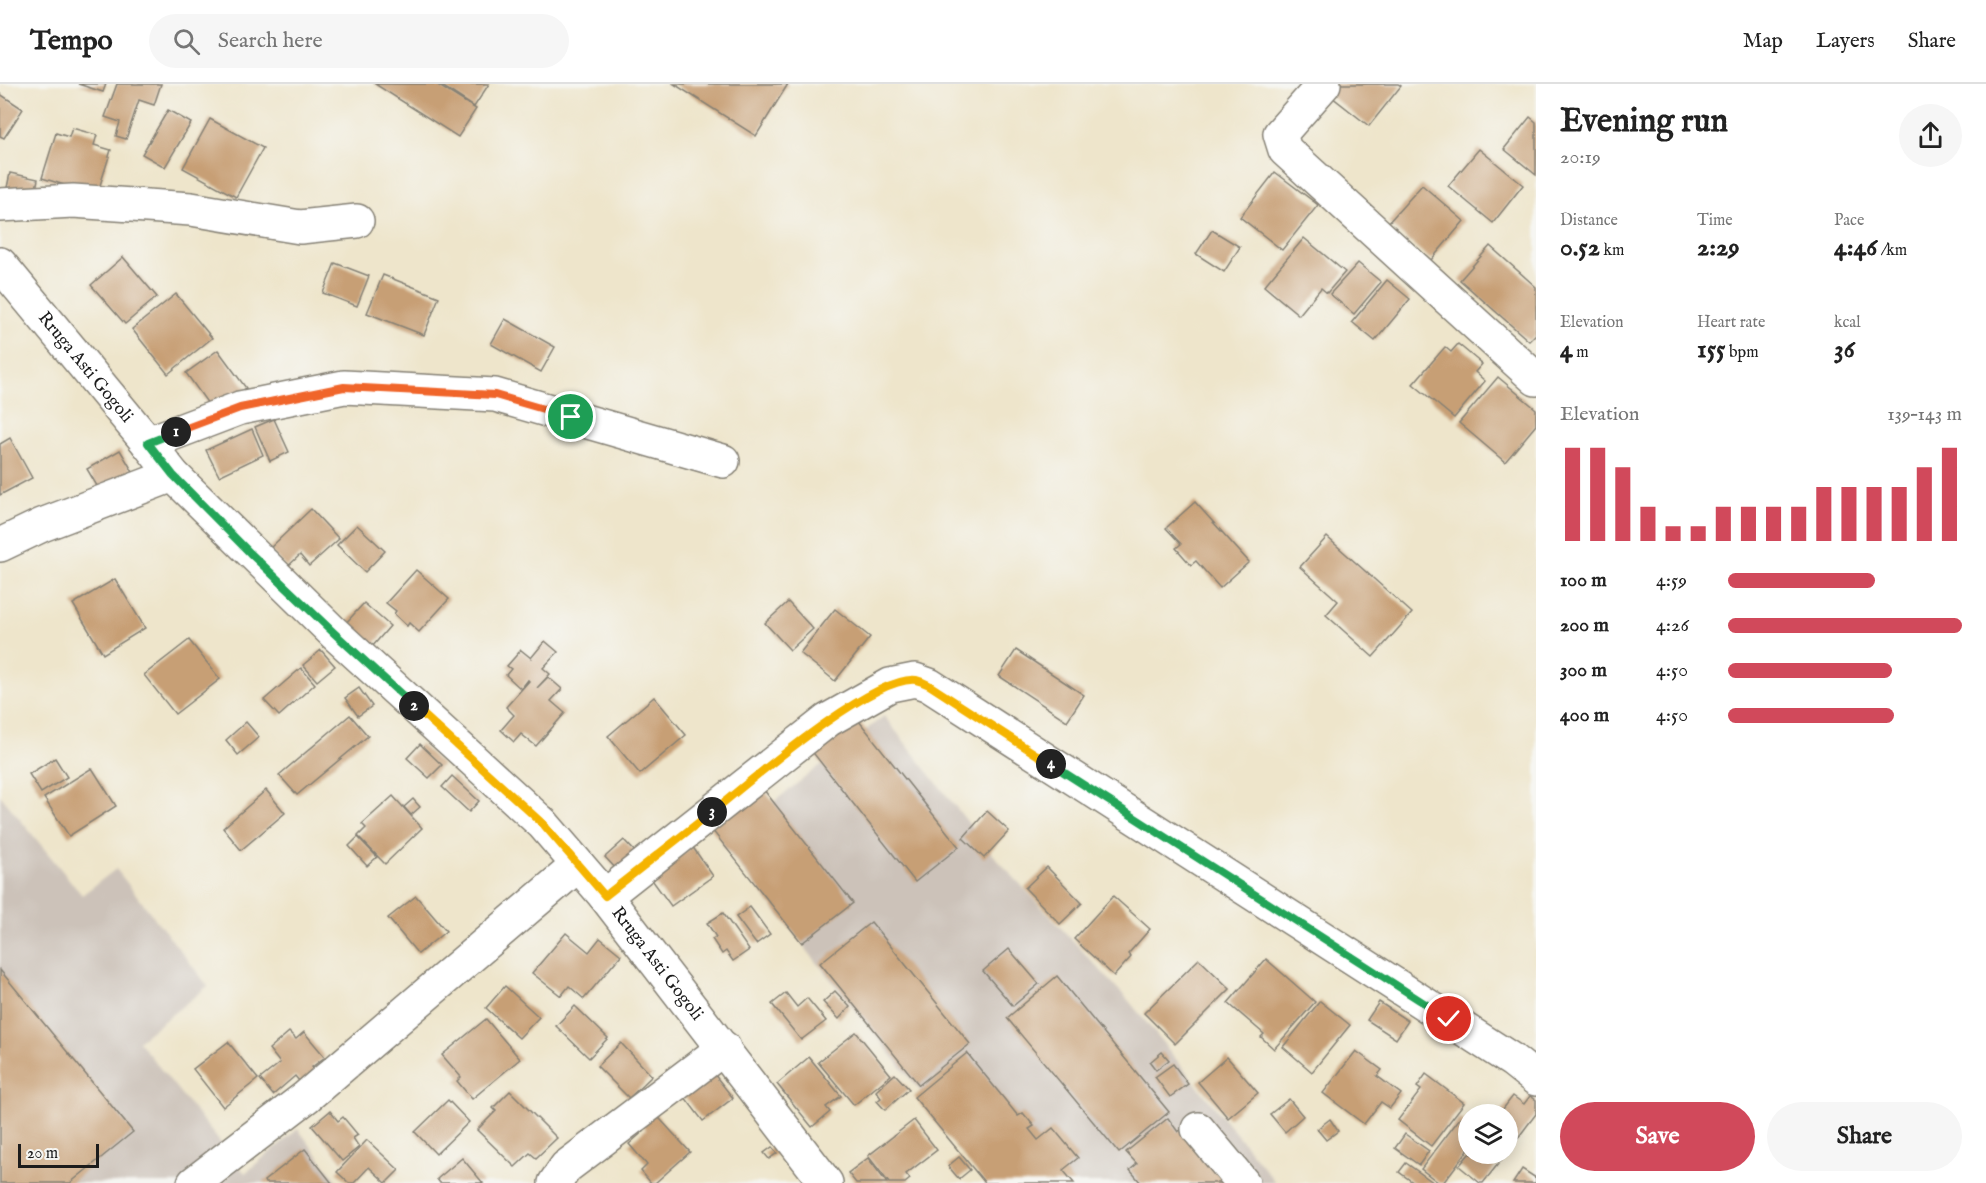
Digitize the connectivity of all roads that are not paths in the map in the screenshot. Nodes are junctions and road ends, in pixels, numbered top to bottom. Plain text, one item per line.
1 (1324, 84) edge
2 (0, 205) edge
3 (357, 221) dead end
4 (0, 264) edge
5 (1536, 379) edge
6 (148, 443) junction
7 (723, 461) dead end
8 (173, 475) junction
9 (0, 545) edge
10 (578, 864) junction
11 (605, 896) junction
12 (724, 1048) junction
13 (1536, 1079) edge
14 (1198, 1129) dead end
15 (194, 1183) edge
16 (555, 1183) edge
17 (826, 1183) edge
18 (1243, 1183) edge

1 - 5 street
2 - 3 street
4 - 6 street, Rruga Asti Gogoli
6 - 7 street
6 - 8 street, Rruga Asti Gogoli
8 - 9 street
8 - 10 street, Rruga Asti Gogoli
10 - 11 street, Rruga Asti Gogoli
10 - 15 street
11 - 12 street, Rruga Asti Gogoli
11 - 13 street
12 - 16 street
12 - 17 street, Rruga Asti Gogoli
14 - 18 street

